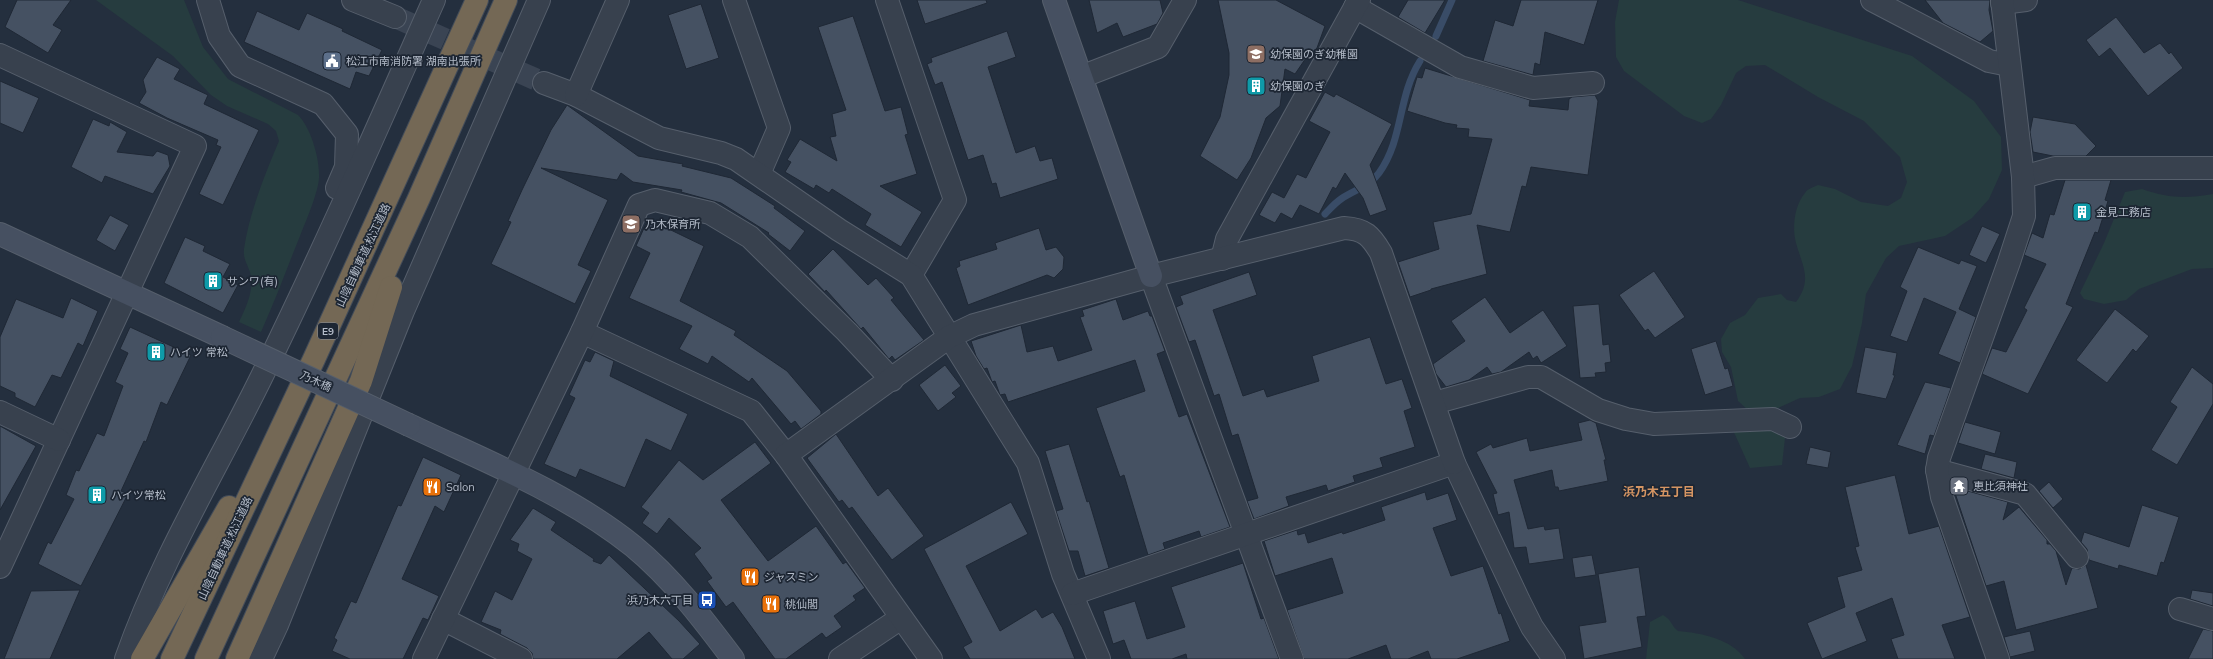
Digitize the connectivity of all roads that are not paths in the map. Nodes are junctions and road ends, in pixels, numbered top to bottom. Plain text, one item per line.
1 (208, 0) edge
2 (353, 0) edge
3 (434, 0) edge
4 (477, 0) edge
5 (506, 0) edge
6 (538, 0) edge
7 (618, 0) edge
8 (734, 0) edge
9 (887, 0) edge
10 (1054, 0) edge
11 (1185, 0) edge
12 (1872, 0) edge
13 (2026, 0) edge
14 (2002, 2) edge
15 (1357, 4) edge
16 (395, 17) tunnel mouth
17 (0, 55) edge
18 (2009, 65) junction
19 (1081, 77) junction
20 (544, 82) tunnel mouth
21 (1593, 83) dead end
22 (576, 95) junction
23 (2213, 168) edge
24 (759, 174) junction
25 (2023, 177) junction
26 (419, 198) junction
27 (0, 234) edge
28 (1222, 259) junction
29 (911, 275) junction
30 (1152, 276) junction
31 (128, 294) junction
32 (302, 295) junction
33 (582, 332) junction
34 (949, 337) junction
35 (314, 359) junction
36 (892, 380) junction
37 (1434, 403) junction
38 (0, 412) edge
39 (1790, 427) dead end
40 (60, 440) junction
41 (786, 455) junction
42 (1454, 463) junction
43 (1937, 470) junction
44 (513, 473) junction
45 (1246, 536) junction
46 (2077, 557) dead end
47 (0, 567) edge
48 (1072, 594) junction
49 (2180, 609) dead end
50 (901, 618) junction
51 (443, 619) junction
52 (2213, 619) edge
53 (126, 659) edge
54 (142, 659) edge
55 (172, 659) edge
56 (206, 659) edge
57 (238, 659) edge
58 (261, 659) edge
59 (424, 659) edge
60 (521, 659) edge
61 (733, 659) edge
62 (840, 659) edge
63 (931, 659) edge
64 (1099, 659) edge
65 (1292, 659) edge
66 (1554, 659) edge
67 (1998, 659) edge

1 - 32 street
2 - 16 street
3 - 32 street
4 - 35 highway, 山陰自動車道;松江道路 / E9
5 - 26 highway, E9
6 - 58 street
7 - 22 street
8 - 24 street
9 - 29 street
10 - 19 street
11 - 19 street
12 - 18 street
13 - 14 street
14 - 18 street
15 - 21 street
15 - 28 street
17 - 31 street
18 - 25 street
19 - 30 street
20 - 22 street
22 - 24 street
23 - 25 street
24 - 29 street
25 - 43 street
26 - 56 highway, E9
26 - 57 highway
27 - 31 street, 乃木橋
28 - 30 street
28 - 37 street
29 - 34 street
30 - 34 street
30 - 45 street
31 - 40 street
31 - 44 street, 乃木橋, bridge
32 - 53 street
33 - 36 street
33 - 41 street
33 - 44 street
34 - 36 street
34 - 48 street
35 - 54 highway
35 - 55 highway, 山陰自動車道;松江道路 / E9
36 - 41 street
37 - 39 street
37 - 42 street
38 - 40 street
40 - 47 street
41 - 50 street
42 - 45 street
42 - 66 street
43 - 46 street
43 - 67 street
44 - 51 street
44 - 61 street, 乃木橋
45 - 48 street
45 - 65 street
48 - 64 street
49 - 52 street
50 - 62 street
50 - 63 street
51 - 59 street
51 - 60 street

